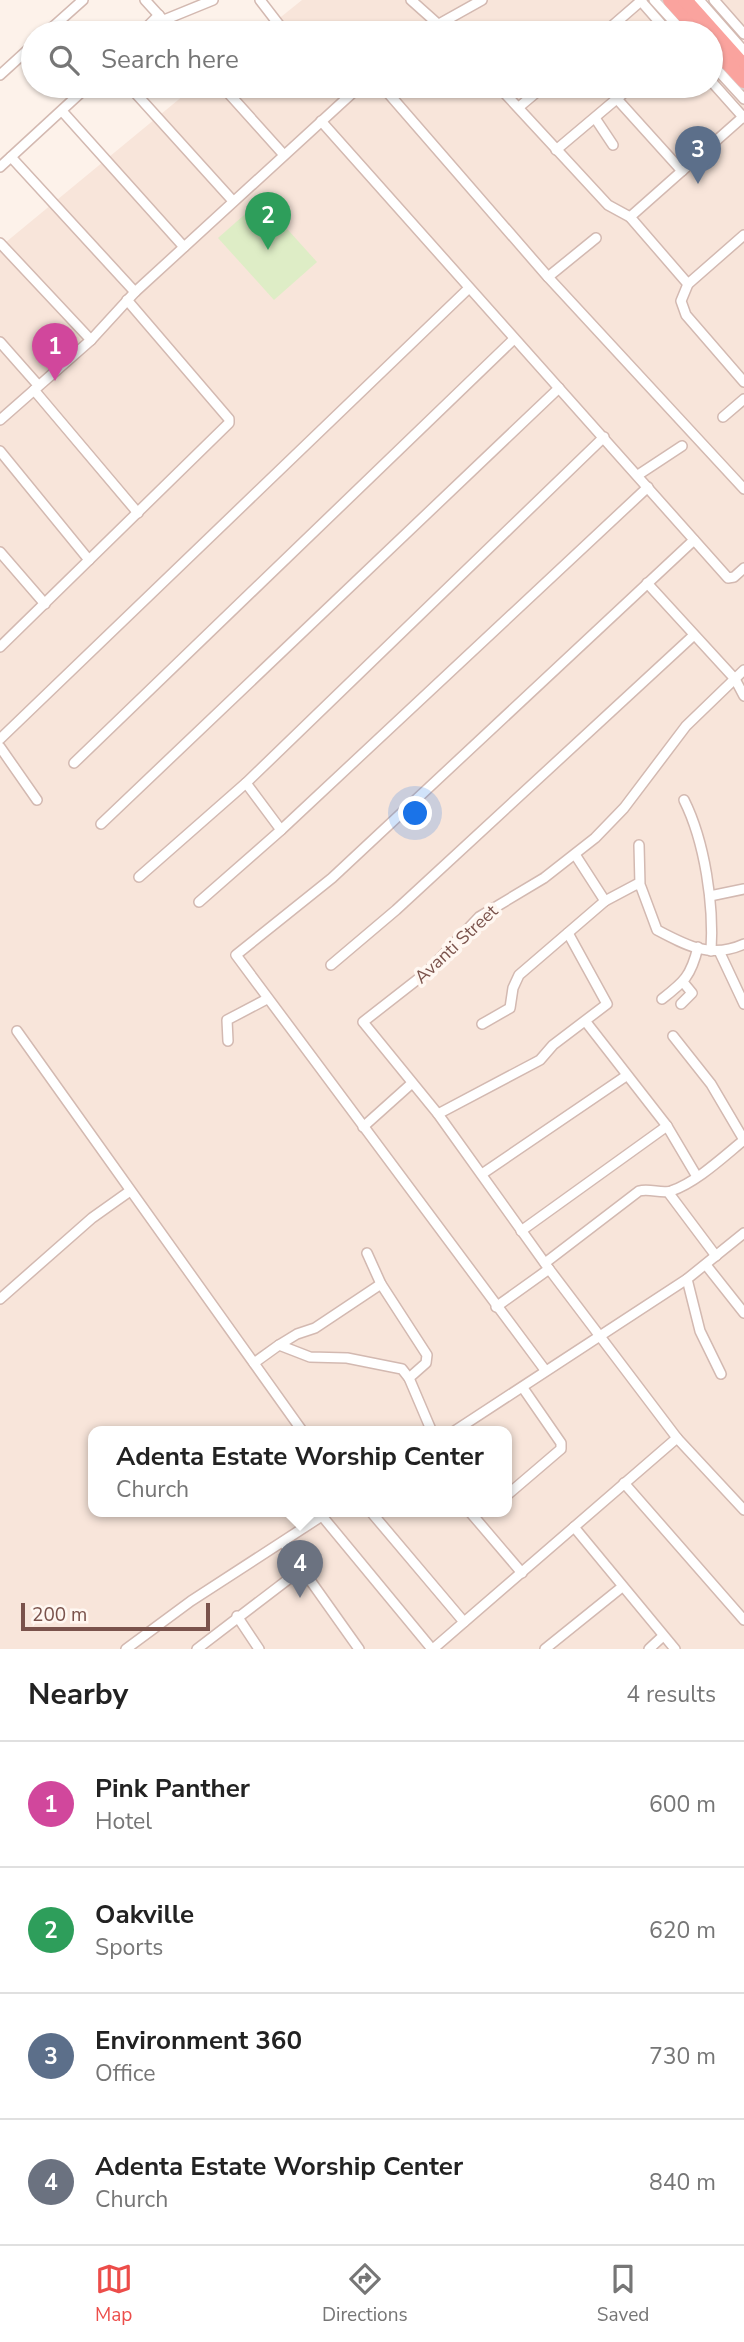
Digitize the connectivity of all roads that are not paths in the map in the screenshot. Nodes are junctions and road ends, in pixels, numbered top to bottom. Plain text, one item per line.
1 (83, 0) edge
2 (145, 0) edge
3 (213, 0) edge
4 (260, 0) edge
5 (411, 0) edge
6 (482, 0) edge
7 (640, 0) edge
8 (654, 0) edge
9 (670, 0) edge
10 (685, 0) edge
11 (699, 0) edge
12 (714, 0) edge
13 (161, 18) junction
14 (59, 21) edge
15 (157, 21) edge
16 (164, 21) edge
17 (276, 21) edge
18 (437, 21) edge
19 (443, 21) edge
20 (617, 21) edge
21 (670, 21) edge
22 (673, 21) edge
23 (677, 21) edge
24 (704, 21) edge
25 (718, 21) edge
26 (723, 27) edge
27 (744, 34) edge
28 (723, 43) edge
29 (744, 51) edge
30 (21, 56) edge
31 (723, 58) edge
32 (744, 66) edge
33 (0, 75) edge
34 (723, 76) edge
35 (744, 81) edge
36 (723, 94) edge
37 (76, 98) edge
38 (140, 98) edge
39 (233, 98) edge
40 (347, 98) edge
41 (392, 98) edge
42 (510, 98) edge
43 (530, 98) edge
44 (617, 99) joint
45 (744, 100) edge
46 (519, 107) junction
47 (62, 111) junction
48 (744, 117) edge
49 (595, 118) junction
50 (321, 121) junction
51 (614, 145) dead end
52 (556, 150) junction
53 (284, 155) junction
54 (12, 157) junction
55 (0, 167) edge
56 (682, 171) junction
57 (233, 201) junction
58 (630, 217) junction
59 (744, 235) edge
60 (596, 239) dead end
61 (0, 243) edge
62 (184, 247) junction
63 (548, 277) junction
64 (688, 284) junction
65 (468, 289) junction
66 (135, 292) junction
67 (127, 300) junction
68 (514, 339) junction
69 (91, 340) junction
70 (0, 342) edge
71 (744, 382) edge
72 (36, 388) junction
73 (559, 388) junction
74 (744, 399) edge
75 (723, 417) dead end
76 (0, 420) edge
77 (604, 438) junction
78 (682, 446) dead end
79 (0, 451) edge
80 (638, 475) junction
81 (648, 487) junction
82 (744, 489) edge
83 (138, 513) junction
84 (694, 540) junction
85 (0, 552) edge
86 (89, 560) junction
87 (744, 568) edge
88 (647, 583) junction
89 (45, 604) junction
90 (694, 635) junction
91 (0, 647) edge
92 (744, 670) edge
93 (735, 679) junction
94 (744, 696) edge
95 (0, 739) edge
96 (0, 747) edge
97 (74, 763) dead end
98 (246, 783) junction
99 (37, 800) dead end
100 (684, 800) dead end
101 (101, 824) dead end
102 (281, 830) junction
103 (639, 845) dead end
104 (576, 856) junction
105 (139, 877) dead end
106 (640, 885) junction
107 (744, 889) edge
108 (710, 896) junction
109 (605, 901) junction
110 (199, 902) dead end
111 (568, 933) junction
112 (743, 945) edge
113 (698, 947) junction
114 (715, 952) junction
115 (331, 965) dead end
116 (684, 982) junction
117 (267, 999) junction
118 (662, 999) dead end
119 (744, 1003) edge
120 (681, 1004) dead end
121 (586, 1022) junction
122 (482, 1024) dead end
123 (17, 1031) dead end
124 (673, 1037) dead end
125 (229, 1041) dead end
126 (626, 1076) junction
127 (411, 1084) junction
128 (438, 1114) junction
129 (667, 1126) junction
130 (363, 1127) junction
131 (744, 1140) edge
132 (482, 1174) junction
133 (696, 1175) junction
134 (130, 1191) junction
135 (668, 1192) junction
136 (521, 1231) junction
137 (744, 1233) edge
138 (367, 1253) dead end
139 (716, 1256) junction
140 (706, 1265) junction
141 (547, 1266) junction
142 (687, 1279) junction
143 (381, 1284) junction
144 (508, 1298) junction
145 (0, 1299) edge
146 (496, 1307) junction
147 (744, 1313) edge
148 (505, 1318) junction
149 (599, 1336) junction
150 (279, 1345) junction
151 (254, 1363) junction
152 (545, 1370) junction
153 (721, 1374) dead end
154 (409, 1378) junction
155 (523, 1388) junction
156 (299, 1426) edge
157 (429, 1426) edge
158 (463, 1426) edge
159 (677, 1438) junction
160 (624, 1483) junction
161 (512, 1491) edge
162 (744, 1492) edge
163 (736, 1500) junction
164 (744, 1510) edge
165 (320, 1517) edge
166 (327, 1517) edge
167 (375, 1517) edge
168 (475, 1517) edge
169 (481, 1517) edge
170 (478, 1520) junction
171 (574, 1527) junction
172 (283, 1542) junction
173 (303, 1568) junction
174 (522, 1573) junction
175 (622, 1587) junction
176 (237, 1616) junction
177 (744, 1620) edge
178 (464, 1622) junction
179 (663, 1636) junction
180 (126, 1649) edge
181 (197, 1649) edge
182 (259, 1649) edge
183 (359, 1649) edge
184 (432, 1649) edge
185 (545, 1649) edge
186 (649, 1649) edge
187 (675, 1649) edge

1 - 14 street
2 - 13 street
3 - 13 street
4 - 17 street
5 - 18 street
6 - 19 street
7 - 20 street
7 - 21 street
8 - 22 street
9 - 23 highway
10 - 24 highway
11 - 25 street
12 - 27 street
13 - 15 street
13 - 16 street
26 - 29 street
28 - 32 highway
30 - 33 street
31 - 35 highway
34 - 45 street
36 - 48 street
37 - 47 street
38 - 57 street
39 - 53 street
40 - 50 street
41 - 63 street
42 - 46 street
43 - 46 street
44 - 49 street
44 - 56 street
46 - 52 street
47 - 54 street
47 - 62 street
48 - 56 street
49 - 51 street
49 - 52 street
50 - 53 street
50 - 65 street
52 - 58 street
53 - 57 street
54 - 55 street
54 - 66 street
56 - 58 street
57 - 62 street
58 - 64 street
59 - 64 street
60 - 63 street
61 - 69 street
62 - 66 street
63 - 82 street
64 - 71 street
65 - 68 street
65 - 95 street
66 - 67 street
67 - 69 street
67 - 83 street
68 - 73 street
68 - 97 street
69 - 72 street
70 - 72 street
72 - 76 street
72 - 83 street
73 - 77 street
73 - 101 street
74 - 75 street
77 - 80 street
77 - 98 street
78 - 80 street
79 - 86 street
80 - 81 street
81 - 84 street
81 - 102 street
83 - 86 street
84 - 87 street
84 - 88 street
85 - 89 street
86 - 89 street
88 - 90 street
88 - 117 street
89 - 91 street
90 - 93 street
90 - 115 street
92 - 93 street, Avanti Street
93 - 94 street
93 - 104 street, Avanti Street
96 - 99 street
98 - 102 street
98 - 105 street
100 - 108 street
102 - 110 street
103 - 106 street
104 - 109 street
104 - 127 street, Avanti Street
106 - 109 street
106 - 113 street
107 - 108 street
108 - 114 street
109 - 111 street
111 - 121 street
111 - 122 street
112 - 114 street
113 - 114 street
113 - 116 street
114 - 119 street
116 - 118 street
116 - 120 street
117 - 125 street
117 - 130 street
121 - 126 street
121 - 128 street
123 - 134 street
124 - 131 street
126 - 129 street
126 - 132 street
127 - 128 street, Avanti Street
127 - 130 street
128 - 132 street, Avanti Street
129 - 133 street
129 - 136 street
130 - 146 street
131 - 133 street
132 - 136 street, Avanti Street
133 - 135 street
134 - 145 street
134 - 151 street
135 - 139 street
135 - 141 street
136 - 141 street, Avanti Street
137 - 139 street
138 - 143 street
139 - 140 street
140 - 142 street
140 - 147 street
141 - 144 street
141 - 149 street, Avanti Street
142 - 149 street
142 - 153 street
143 - 150 street
143 - 154 street
144 - 146 street
144 - 148 street
146 - 148 street
148 - 152 street
149 - 152 street
149 - 159 street, Avanti Street
150 - 151 street
150 - 154 street
151 - 156 street
152 - 155 street
154 - 157 street
155 - 158 street
155 - 161 street
159 - 160 street
159 - 163 street, Avanti Street
160 - 171 street
160 - 177 street
162 - 163 street
163 - 164 street, Avanti Street
165 - 172 street
166 - 184 street
167 - 178 street
168 - 170 street
169 - 170 street
170 - 174 street
171 - 174 street
171 - 175 street
172 - 173 street
172 - 180 street
173 - 176 street
173 - 183 street
174 - 178 street
175 - 179 street
175 - 185 street
176 - 181 street
176 - 182 street
178 - 184 street
179 - 186 street
179 - 187 street

